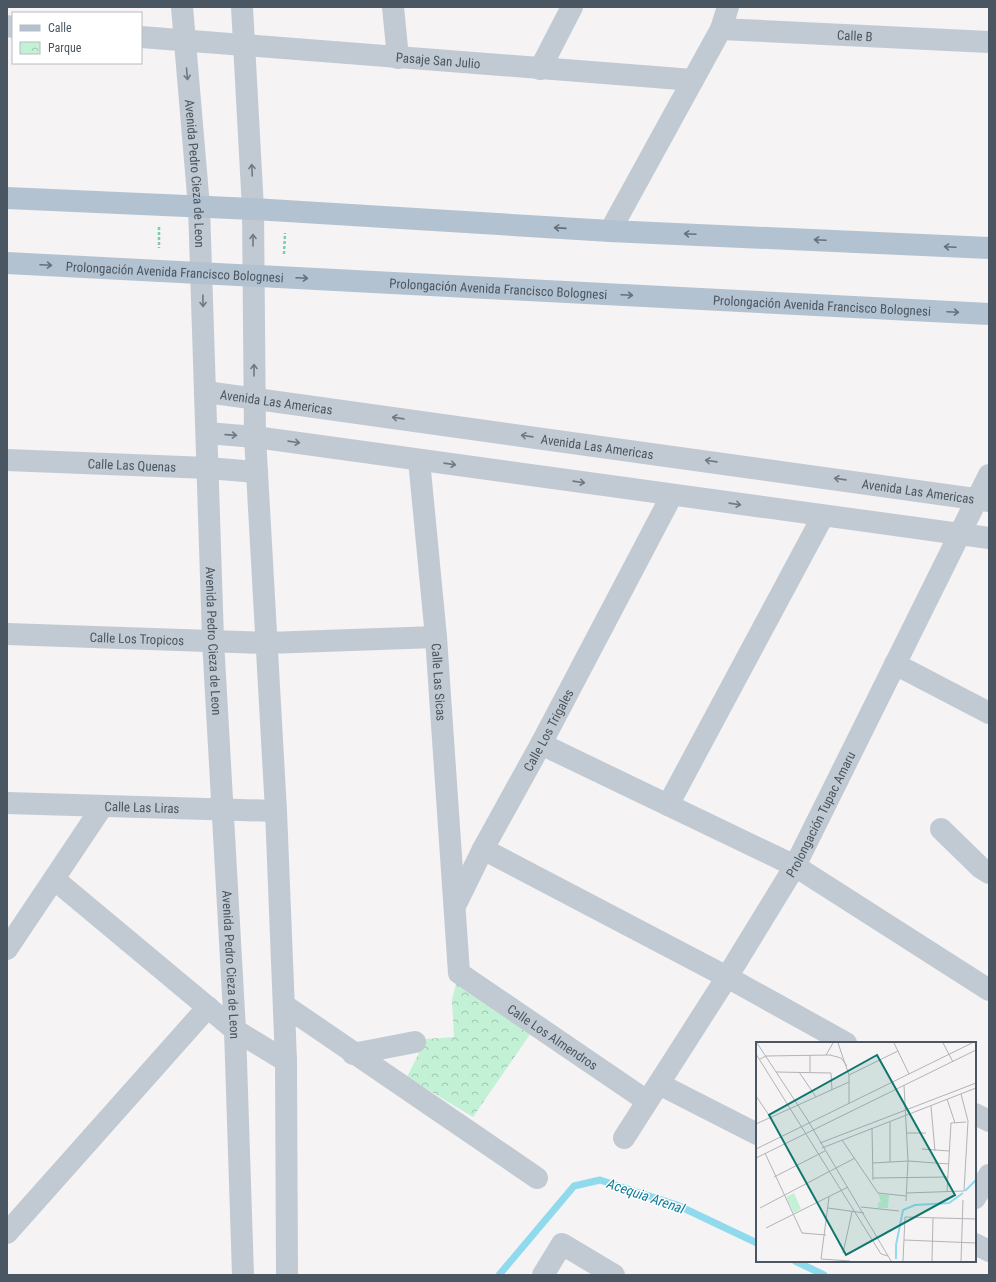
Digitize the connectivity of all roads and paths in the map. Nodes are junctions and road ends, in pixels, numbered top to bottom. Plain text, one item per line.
1 (182, 7) edge
2 (242, 7) edge
3 (394, 7) edge
4 (572, 7) edge
5 (728, 7) edge
6 (721, 29) junction
7 (142, 37) edge
8 (184, 40) junction
9 (989, 42) edge
10 (245, 45) junction
11 (398, 58) junction
12 (540, 69) junction
13 (693, 80) junction
14 (7, 198) edge
15 (199, 207) junction
16 (254, 209) junction
17 (158, 222) dead end
18 (285, 227) dead end
19 (610, 231) junction
20 (989, 248) edge
21 (159, 251) dead end
22 (284, 259) dead end
23 (7, 263) edge
24 (202, 272) junction
25 (253, 276) junction
26 (989, 314) edge
27 (206, 392) junction
28 (254, 398) junction
29 (207, 433) junction
30 (255, 436) junction
31 (7, 460) edge
32 (419, 460) junction
33 (208, 468) junction
34 (257, 472) junction
35 (989, 475) edge
36 (672, 495) junction
37 (983, 500) edge
38 (823, 516) junction
39 (961, 533) junction
40 (989, 538) edge
41 (7, 634) edge
42 (436, 637) junction
43 (213, 640) junction
44 (267, 643) junction
45 (896, 664) junction
46 (989, 713) edge
47 (541, 744) junction
48 (7, 803) edge
49 (668, 805) junction
50 (102, 807) junction
51 (223, 810) junction
52 (276, 811) junction
53 (941, 829) dead end
54 (483, 849) junction
55 (794, 866) junction
56 (989, 873) edge
57 (54, 879) junction
58 (455, 905) junction
59 (7, 948) edge
60 (459, 973) joint
61 (727, 977) junction
62 (989, 990) edge
63 (284, 1005) junction
64 (208, 1007) junction
65 (235, 1030) junction
66 (415, 1042) dead end
67 (844, 1042) edge
68 (353, 1054) junction
69 (286, 1061) junction
70 (653, 1092) junction
71 (976, 1114) edge
72 (989, 1121) edge
73 (756, 1134) edge
74 (624, 1138) dead end
75 (989, 1175) edge
76 (537, 1178) dead end
77 (976, 1196) edge
78 (7, 1233) edge
79 (976, 1244) edge
80 (989, 1251) edge
81 (243, 1275) edge
82 (287, 1275) edge
83 (543, 1275) edge
84 (614, 1275) edge

1 - 8 street, Avenida Pedro Cieza de Leon
2 - 10 street
3 - 11 street
4 - 12 street
5 - 6 street
6 - 9 street, Calle B
6 - 13 street
7 - 8 street, Pasaje San Julio
8 - 10 street, Pasaje San Julio
8 -> 15 street, Avenida Pedro Cieza de Leon
10 - 11 street, Pasaje San Julio
16 -> 10 street
11 - 12 street, Pasaje San Julio
12 - 13 street, Pasaje San Julio
13 - 19 street
14 - 15 main road
15 - 16 main road
15 - 24 street, Avenida Pedro Cieza de Leon
19 -> 16 main road
25 -> 16 street
17 - 21 path
18 - 22 path
20 -> 19 main road
23 -> 24 main road, Prolongación Avenida Francisco Bolognesi
24 - 25 main road, Prolongación Avenida Francisco Bolognesi
24 -> 27 street, Avenida Pedro Cieza de Leon
25 -> 26 main road, Prolongación Avenida Francisco Bolognesi
28 -> 25 street
27 - 28 street, Avenida Las Americas
27 - 29 street, Avenida Pedro Cieza de Leon
28 - 30 street
37 -> 28 street, Avenida Las Americas
29 -> 30 street
29 - 33 street, Avenida Pedro Cieza de Leon
30 -> 32 street
30 - 34 street
31 - 33 street, Calle Las Quenas
32 -> 36 street
32 - 42 street, Calle Las Sicas
33 - 34 street, Calle Las Quenas
33 - 43 street, Avenida Pedro Cieza de Leon
34 - 44 street
35 - 37 street, Prolongación Tupac Amaru
36 -> 38 street
36 - 47 street, Calle Los Trigales
37 - 39 street, Prolongación Tupac Amaru
38 - 39 street
38 - 49 street
39 - 40 street
39 - 45 street, Prolongación Tupac Amaru
41 - 43 street, Calle Los Tropicos
42 - 44 street, Calle Los Tropicos
42 - 58 street, Calle Las Sicas
43 - 44 street, Calle Los Tropicos
43 - 51 street, Avenida Pedro Cieza de Leon
44 - 52 street
45 - 46 street
45 - 55 street, Prolongación Tupac Amaru
47 - 49 street
47 - 54 street, Calle Los Trigales
48 - 50 street, Calle Las Liras
49 - 55 street
50 - 51 street, Calle Las Liras
50 - 57 street
51 - 52 street, Calle Las Liras
51 - 65 street, Avenida Pedro Cieza de Leon
52 - 63 street
53 - 56 street
54 - 58 street, Calle Los Trigales
54 - 61 street
55 - 61 street, Prolongación Tupac Amaru
55 - 62 street
57 - 59 street
57 - 64 street
58 - 60 street, Calle Los Trigales
60 - 70 street, Calle Los Almendros
61 - 67 street
61 - 70 street, Prolongación Tupac Amaru
63 - 68 street
63 - 69 street
64 - 65 street
64 - 78 street
65 - 69 street
65 - 81 street, Avenida Pedro Cieza de Leon
66 - 68 street
68 - 76 street
69 - 82 street
70 - 73 street, Calle Los Almendros
70 - 74 street, Prolongación Tupac Amaru
71 - 72 street
75 - 77 street
79 - 80 street
83 - 84 street

